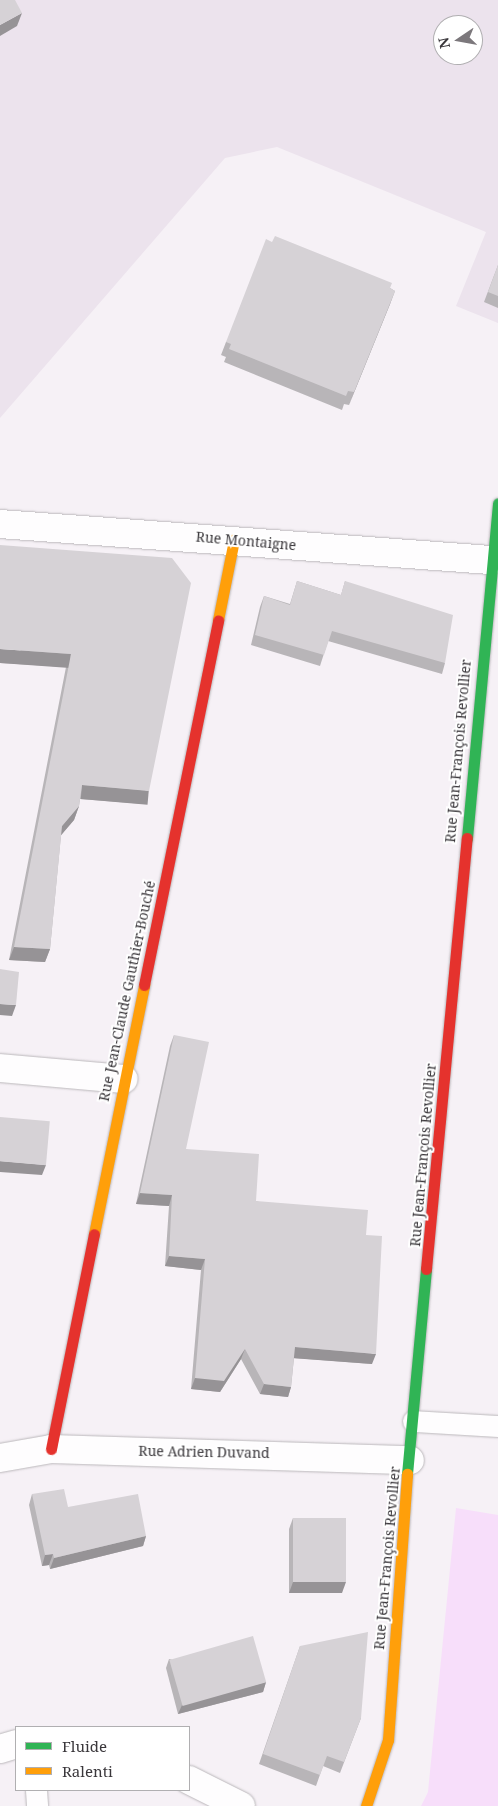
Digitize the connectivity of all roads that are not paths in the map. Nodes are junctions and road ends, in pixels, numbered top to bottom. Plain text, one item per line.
1 (498, 503) edge
2 (0, 524) edge
3 (234, 540) junction
4 (491, 560) junction
5 (0, 1068) edge
6 (124, 1079) junction
7 (413, 1421) junction
8 (498, 1426) edge
9 (51, 1449) junction
10 (0, 1458) edge
11 (410, 1460) junction
12 (15, 1744) edge
13 (0, 1749) edge
14 (190, 1780) edge
15 (36, 1791) edge
16 (37, 1806) edge
17 (241, 1806) edge
18 (366, 1806) edge

1 - 4 street, Rue Jean-François Revollier
2 - 3 street, Rue Montaigne
3 - 4 street, Rue Montaigne
3 - 6 street, Rue Jean-Claude Gauthier-Bouché
4 - 7 street, Rue Jean-François Revollier
5 - 6 street
6 - 9 street, Rue Jean-Claude Gauthier-Bouché
7 - 8 lane
7 - 11 street, Rue Jean-François Revollier
9 - 10 street, Rue Adrien Duvand
9 - 11 street, Rue Adrien Duvand
11 - 18 street, Rue Jean-François Revollier
12 - 13 street
14 - 17 street
15 - 16 lane

